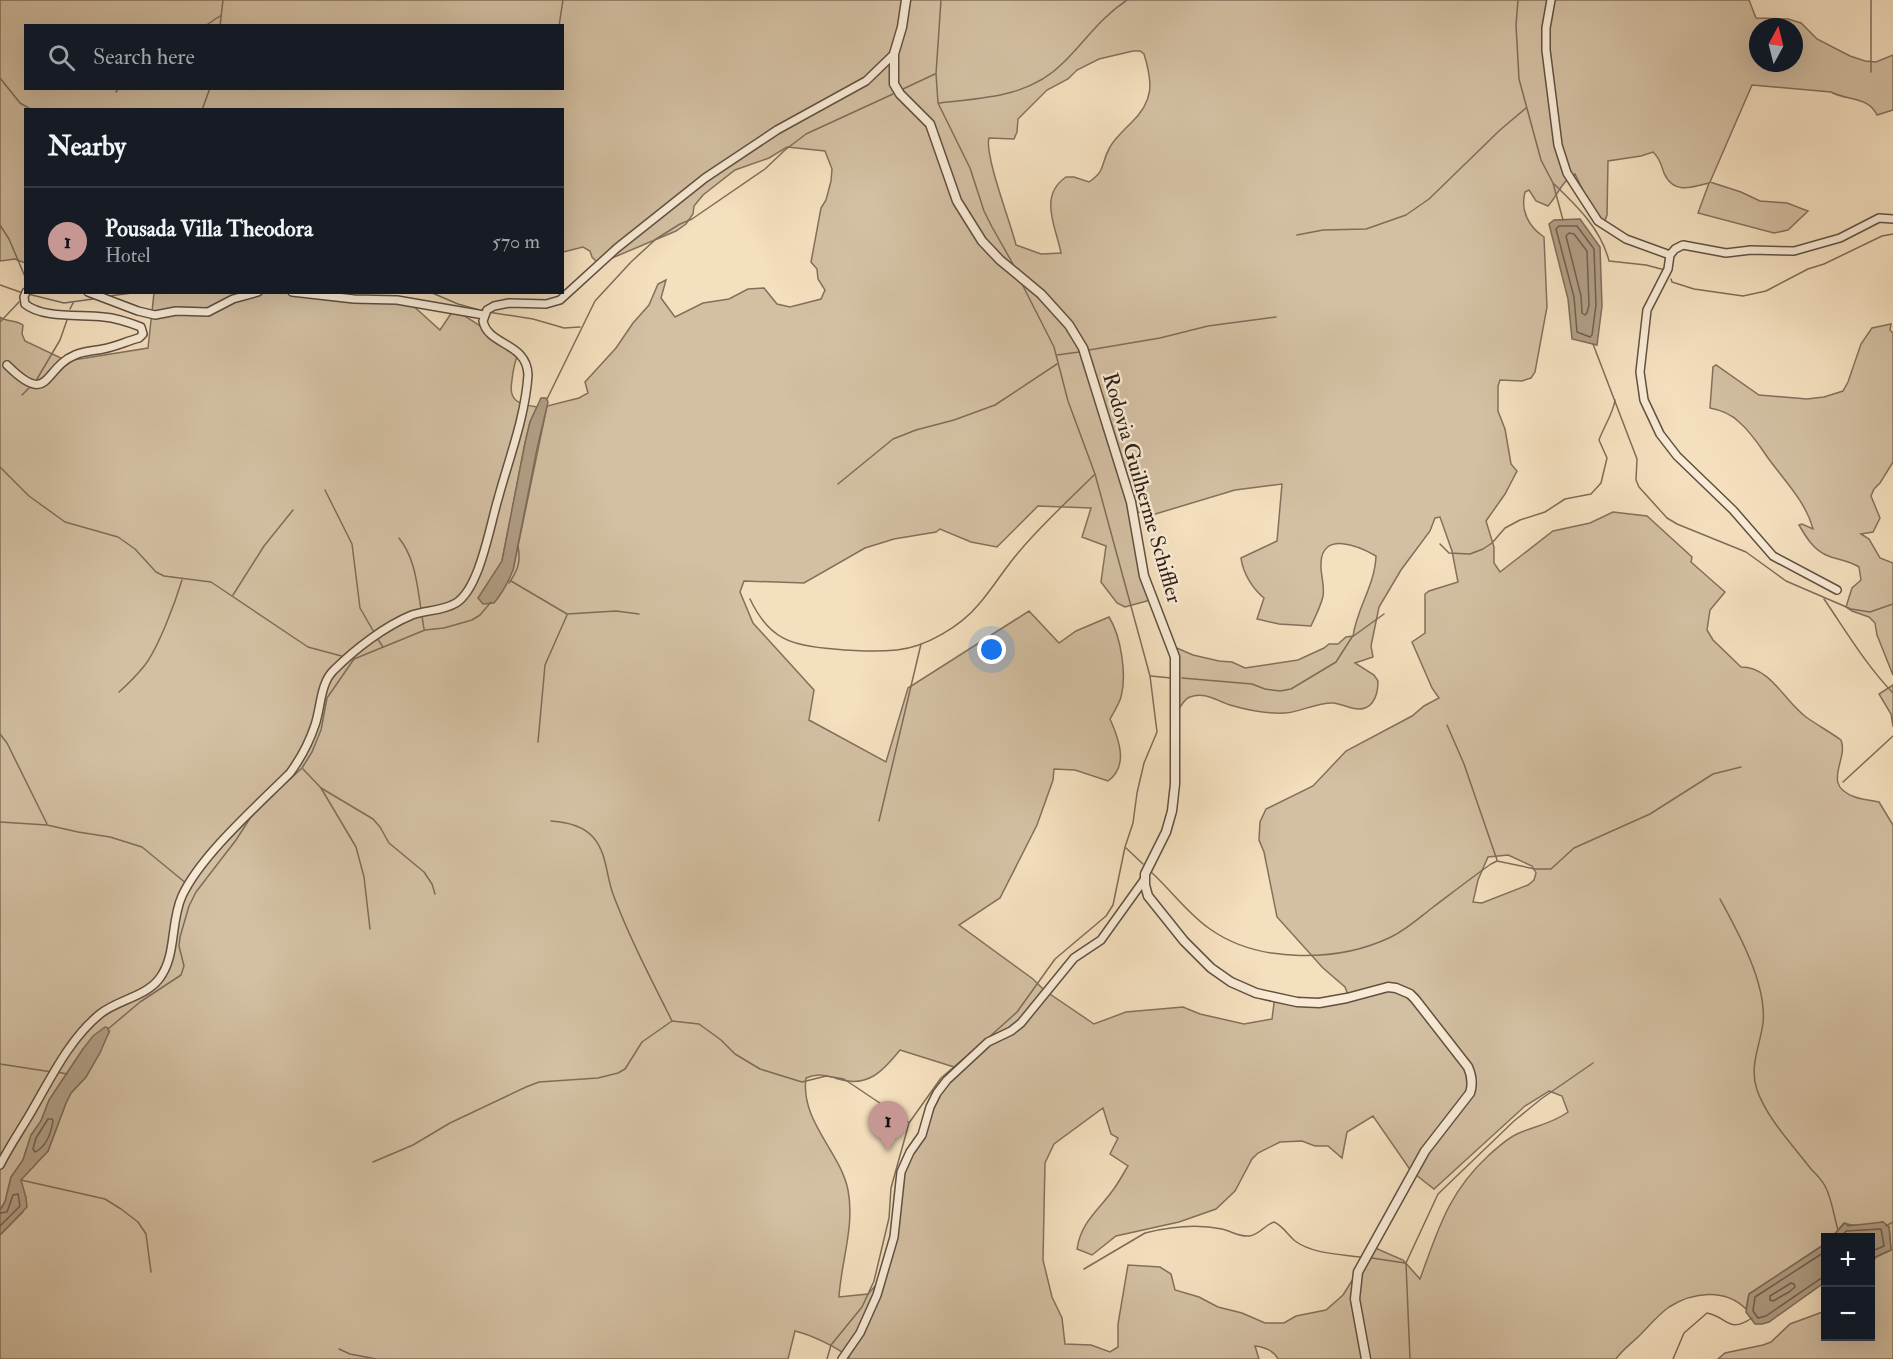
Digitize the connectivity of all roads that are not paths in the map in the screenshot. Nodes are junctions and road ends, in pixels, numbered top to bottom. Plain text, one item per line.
1 (906, 0) edge
2 (1551, 0) edge
3 (894, 54) junction
4 (1893, 219) edge
5 (1670, 255) junction
6 (25, 294) edge
7 (93, 294) edge
8 (251, 294) edge
9 (310, 294) edge
10 (484, 315) junction
11 (7, 365) dead end
12 (1837, 590) dead end
13 (1144, 880) junction
14 (0, 1165) edge
15 (842, 1359) edge
16 (1366, 1359) edge

1 - 3 street, Rodovia Guilherme Schiffler
2 - 5 street
3 - 10 street
3 - 13 street, Rodovia Guilherme Schiffler
4 - 5 street
5 - 12 street
6 - 11 street
7 - 8 street
9 - 10 street
10 - 14 street
13 - 15 street
13 - 16 street

